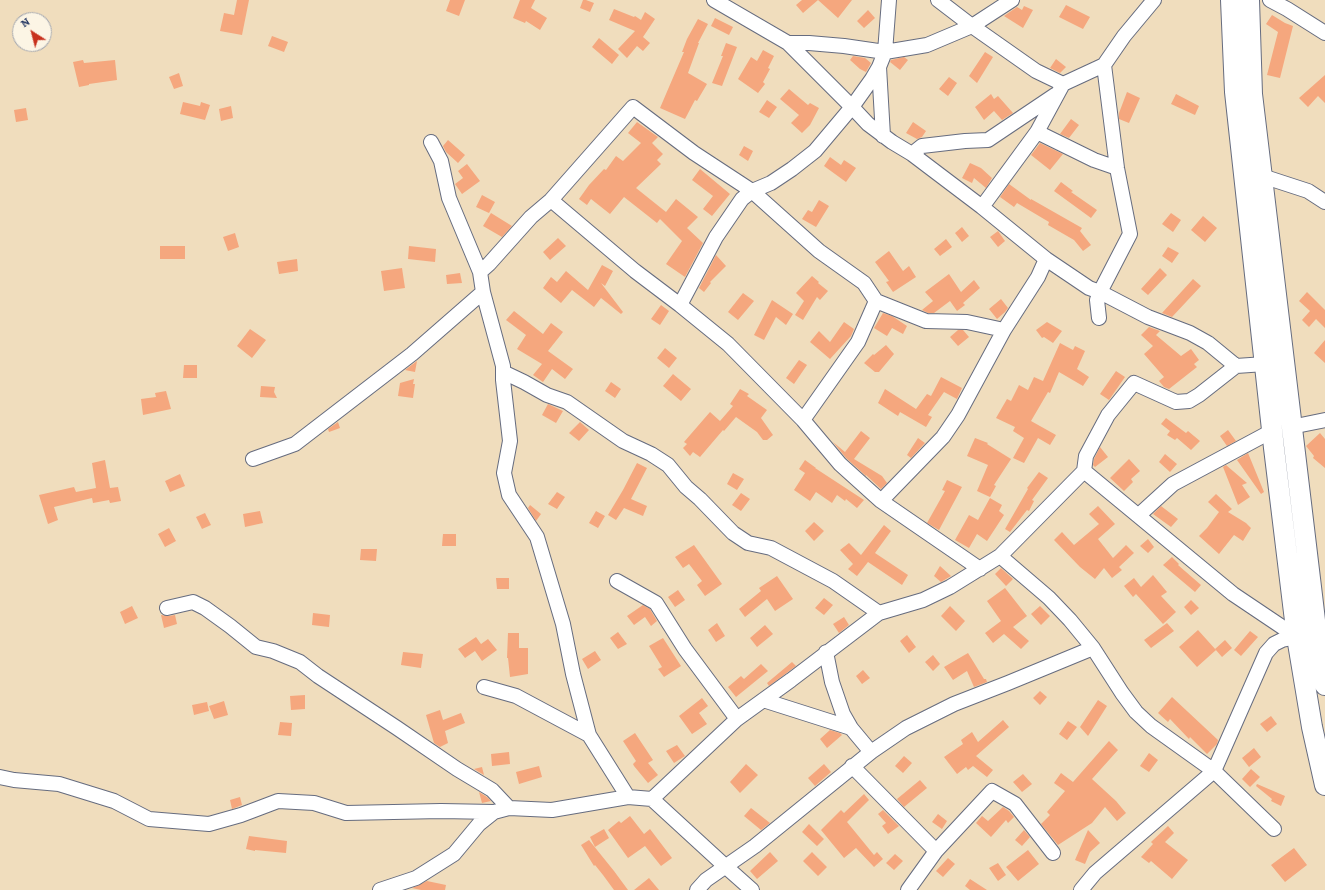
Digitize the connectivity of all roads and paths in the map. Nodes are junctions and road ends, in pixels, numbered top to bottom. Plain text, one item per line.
1 (714, 0) edge
2 (889, 0) edge
3 (938, 0) edge
4 (1012, 0) edge
5 (1154, 0) edge
6 (1230, 0) edge
7 (1249, 0) edge
8 (1270, 0) edge
9 (972, 26) junction
10 (1325, 33) edge
11 (788, 43) junction
12 (885, 52) junction
13 (1104, 66) junction
14 (879, 67) junction
15 (1060, 89) junction
16 (852, 107) junction
17 (1037, 132) junction
18 (883, 136) junction
19 (431, 142) dead end
20 (912, 154) junction
21 (1117, 168) junction
22 (1262, 176) junction
23 (752, 191) junction
24 (551, 200) junction
25 (1325, 202) edge
26 (982, 207) junction
27 (1046, 260) junction
28 (480, 272) junction
29 (483, 292) junction
30 (1100, 292) junction
31 (876, 301) junction
32 (680, 305) junction
33 (1099, 318) dead end
34 (1004, 330) junction
35 (1265, 364) junction
36 (1236, 366) junction
37 (503, 372) junction
38 (803, 420) junction
39 (1325, 420) edge
40 (1282, 429) junction
41 (253, 459) dead end
42 (1084, 471) junction
43 (881, 501) junction
44 (1138, 515) junction
45 (1000, 556) junction
46 (980, 569) junction
47 (617, 581) dead end
48 (167, 608) dead end
49 (879, 613) junction
50 (1297, 637) junction
51 (1093, 648) junction
52 (826, 652) junction
53 (1324, 667) edge
54 (1325, 686) edge
55 (484, 687) dead end
56 (763, 700) junction
57 (737, 719) junction
58 (851, 728) junction
59 (589, 735) junction
60 (870, 752) junction
61 (852, 766) junction
62 (1214, 771) junction
63 (0, 777) edge
64 (1325, 785) edge
65 (628, 797) junction
66 (652, 799) junction
67 (509, 808) junction
68 (494, 812) junction
69 (1274, 829) dead end
70 (936, 851) junction
71 (1053, 853) dead end
72 (725, 866) junction
73 (380, 890) edge
74 (697, 890) edge
75 (752, 890) edge
76 (908, 890) edge
77 (1081, 890) edge

1 - 11 street
2 - 12 street
3 - 9 street
4 - 9 street
5 - 13 street
6 - 35 main road
7 - 22 main road
8 - 10 street
9 - 12 street
9 - 15 street
11 - 12 street
11 - 16 street
12 - 14 street
13 - 15 street
13 - 21 street
14 - 16 street
14 - 18 street
15 - 17 street
15 - 20 street
16 - 18 street
16 - 23 street
17 - 21 street
17 - 26 street
18 - 20 street
19 - 28 street
20 - 26 street
21 - 30 street
22 - 25 street
22 - 40 main road
23 - 24 street
23 - 31 street
23 - 32 street
24 - 28 street
24 - 32 street
26 - 27 street
27 - 30 street
27 - 34 street
28 - 29 street
29 - 37 street
29 - 41 street
30 - 33 street
30 - 36 street
31 - 34 street
31 - 38 street
32 - 38 street
34 - 43 street
35 - 36 street
35 - 40 main road
36 - 42 street
37 - 49 street
37 - 59 street
38 - 43 street
39 - 40 street
40 - 44 street
40 - 50 main road
40 - 53 main road
42 - 44 street
42 - 45 street
43 - 46 street
44 - 50 street
45 - 46 street
45 - 51 street
46 - 49 street
47 - 57 street
48 - 67 street
49 - 52 street
50 - 62 street
50 - 64 main road
51 - 60 street
51 - 62 street
52 - 56 street
52 - 58 street
53 - 54 main road
55 - 59 street
56 - 57 street
56 - 58 street
57 - 66 street
58 - 60 street
59 - 65 street
60 - 61 street
61 - 70 street
61 - 72 street
62 - 69 street
62 - 77 street
63 - 68 street
65 - 66 street
65 - 67 street
66 - 72 street
67 - 68 street
68 - 73 street
70 - 71 street
70 - 76 street
72 - 74 street
72 - 75 street

